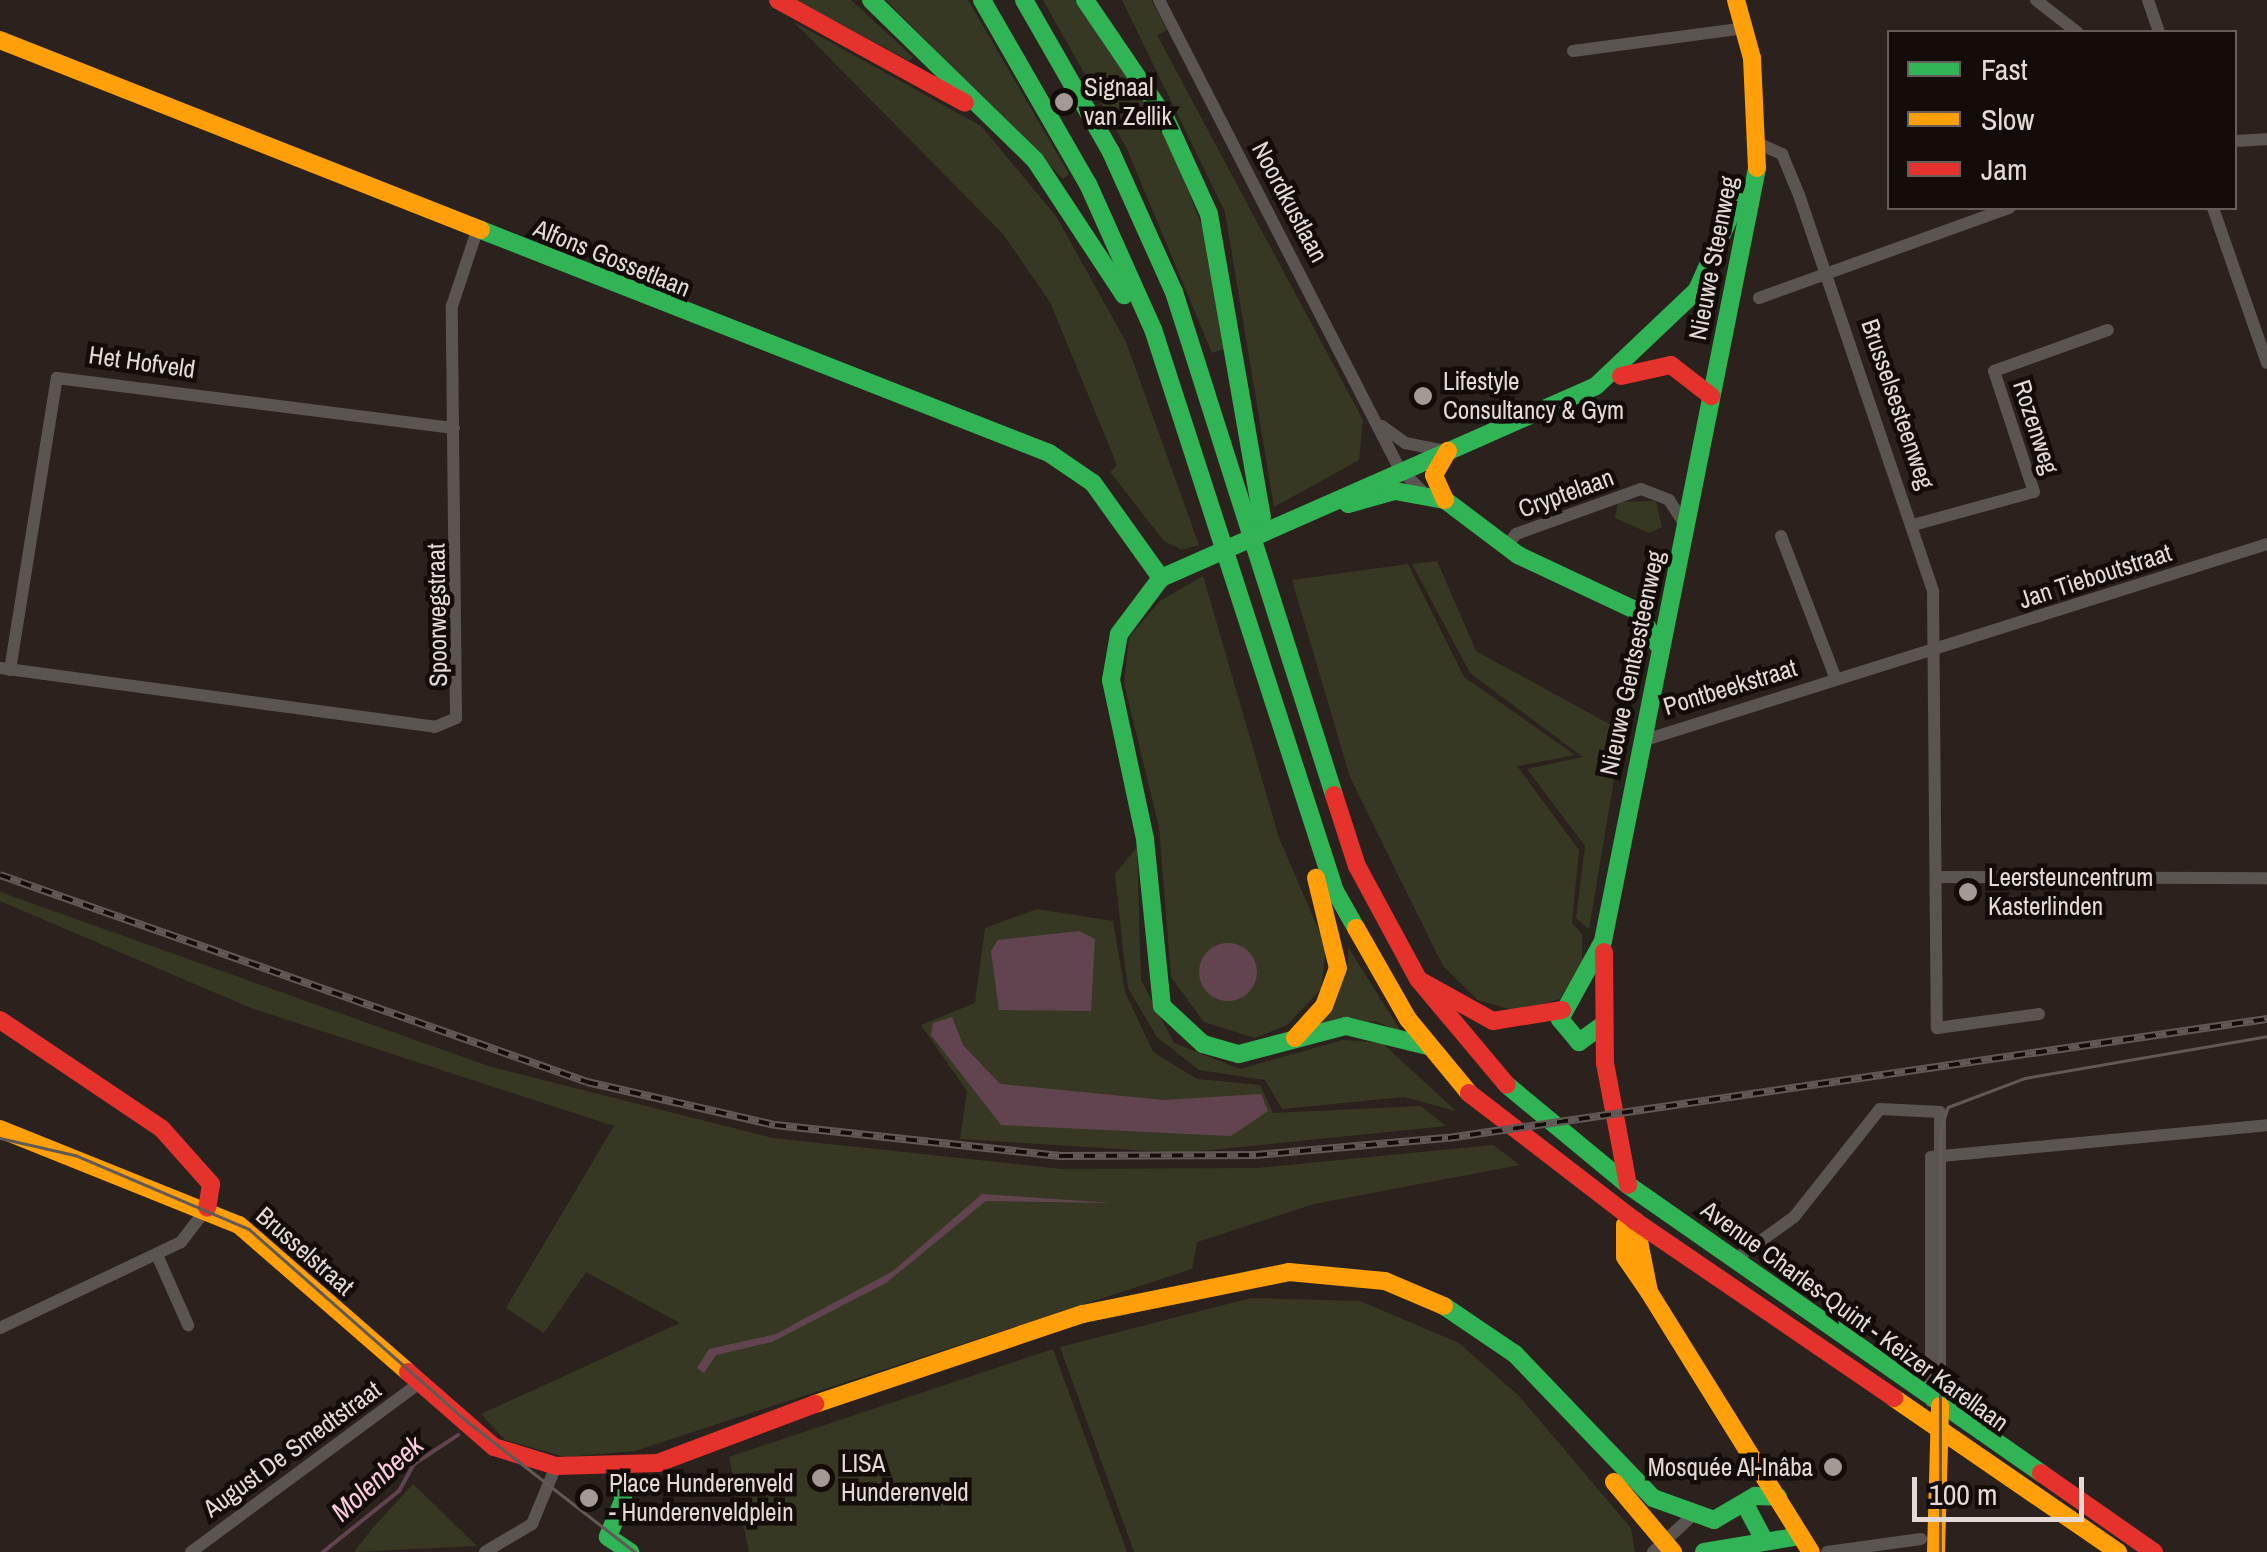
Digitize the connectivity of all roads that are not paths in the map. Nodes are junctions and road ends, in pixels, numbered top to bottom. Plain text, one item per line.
1 (778, 0) edge
2 (871, 0) edge
3 (982, 0) edge
4 (1024, 0) edge
5 (1084, 0) edge
6 (1104, 0) edge
7 (1159, 0) edge
8 (1736, 0) edge
9 (2036, 0) edge
10 (2148, 0) edge
11 (1746, 28) junction
12 (2074, 30) edge
13 (2158, 30) edge
14 (0, 40) edge
15 (1573, 51) dead end
16 (1166, 120) junction
17 (2267, 139) edge
18 (1753, 141) junction
19 (2237, 141) edge
20 (1019, 142) junction
21 (2003, 210) edge
22 (2214, 210) edge
23 (477, 231) junction
24 (1826, 274) junction
25 (1759, 298) dead end
26 (1152, 329) junction
27 (2108, 330) dead end
28 (2267, 363) edge
29 (1596, 386) junction
30 (1711, 396) junction
31 (1380, 424) junction
32 (454, 428) junction
33 (1448, 451) junction
34 (1399, 468) junction
35 (1425, 494) junction
36 (1444, 500) junction
37 (1256, 517) junction
38 (1913, 525) junction
39 (1686, 526) junction
40 (1781, 536) dead end
41 (2267, 544) edge
42 (1506, 547) junction
43 (1161, 578) junction
44 (1672, 601) junction
45 (1637, 611) junction
46 (1658, 644) junction
47 (1936, 649) junction
48 (5, 669) edge
49 (1835, 678) junction
50 (1640, 742) junction
51 (1312, 834) junction
52 (1936, 877) junction
53 (2267, 878) edge
54 (1604, 941) junction
55 (1418, 980) junction
56 (1567, 1005) junction
57 (2039, 1014) dead end
58 (1602, 1016) junction
59 (0, 1020) edge
60 (1288, 1044) junction
61 (1428, 1046) junction
62 (2267, 1125) edge
63 (0, 1129) edge
64 (1935, 1156) junction
65 (1628, 1185) junction
66 (207, 1208) junction
67 (1635, 1221) junction
68 (156, 1254) junction
69 (1734, 1260) junction
70 (188, 1325) dead end
71 (0, 1328) edge
72 (419, 1383) junction
73 (1546, 1389) junction
74 (1935, 1402) junction
75 (1938, 1432) junction
76 (556, 1466) junction
77 (620, 1470) junction
78 (1778, 1497) junction
79 (1747, 1508) junction
80 (1693, 1514) junction
81 (1764, 1540) junction
82 (1921, 1540) dead end
83 (602, 1544) edge
84 (1806, 1544) edge
85 (1663, 1548) edge
86 (191, 1552) edge
87 (485, 1552) edge
88 (630, 1552) edge
89 (1704, 1552) edge
90 (1827, 1552) edge
91 (1936, 1552) edge
92 (2118, 1552) edge
93 (2154, 1552) edge

1 - 20 main road
2 - 20 main road
3 - 26 main road
4 - 37 main road
5 - 16 main road
6 - 16 main road
7 - 31 street, Noordkustlaan
8 - 11 main road
9 - 12 street
10 - 13 street
11 - 15 street
11 - 18 main road
14 - 23 main road, Alfons Gossetlaan
16 - 37 main road
17 - 19 street
18 - 24 street, Brusselsesteenweg
18 - 29 main road, Nieuwe Steenweg
18 - 30 main road, Nieuwe Steenweg
20 - 26 main road
21 - 24 street
22 - 28 street
23 - 32 street, Spoorwegstraat
23 - 43 main road, Alfons Gossetlaan
24 - 25 street
24 - 38 street, Brusselsesteenweg
26 - 51 main road
27 - 38 street, Rozenweg
29 - 30 main road
29 - 33 main road
30 - 39 main road, Nieuwe Gentsesteenweg
31 - 33 street
31 - 34 street, Noordkustlaan
32 - 48 street, Het Hofveld
32 - 48 street, Spoorwegstraat
33 - 34 main road
33 - 36 main road
34 - 35 street
34 - 43 main road
35 - 36 main road
35 - 43 main road
36 - 42 main road
37 - 55 main road, Avenue Charles-Quint - Keizer Karellaan
38 - 47 street, Brusselsesteenweg
39 - 42 street, Cryptelaan
39 - 44 main road, Nieuwe Gentsesteenweg
40 - 49 street, Pontbeekstraat
41 - 47 street, Jan Tieboutstraat
42 - 45 main road
43 - 60 main road
44 - 45 main road
44 - 46 main road, Nieuwe Gentsesteenweg
45 - 46 main road
46 - 50 main road, Nieuwe Gentsesteenweg
47 - 49 street, Pontbeekstraat
47 - 52 street, Brusselsesteenweg
49 - 50 street, Pontbeekstraat
50 - 54 main road, Nieuwe Gentsesteenweg
51 - 60 main road
51 - 61 main road, Avenue Charles-Quint - Keizer Karellaan
52 - 53 street
52 - 57 street, Brusselsesteenweg
54 - 56 main road, Nieuwe Gentsesteenweg
54 - 58 main road, Nieuwe Gentsesteenweg
55 - 56 main road
55 - 65 main road, Avenue Charles-Quint - Keizer Karellaan
56 - 58 main road
56 - 58 main road
58 - 65 main road, Nieuwe Gentsesteenweg
59 - 66 main road
60 - 61 main road
61 - 67 main road, Avenue Charles-Quint - Keizer Karellaan
62 - 64 street
63 - 66 main road, Brusselstraat
64 - 69 street
64 - 74 street
65 - 67 main road, Nieuwe Gentsesteenweg
65 - 69 main road, Avenue Charles-Quint - Keizer Karellaan
66 - 68 street
66 - 72 main road, Brusselstraat
67 - 75 main road, Avenue Charles-Quint - Keizer Karellaan
67 - 78 main road, Nieuwe Gentsesteenweg
68 - 70 street
68 - 71 street
69 - 74 main road, Avenue Charles-Quint - Keizer Karellaan
72 - 76 main road, Brusselstraat
72 - 86 street, August De Smedtstraat
73 - 77 main road
73 - 80 main road
73 - 85 main road
74 - 75 main road
74 - 93 main road, Avenue Charles-Quint - Keizer Karellaan
75 - 91 main road
75 - 92 main road, Avenue Charles-Quint - Keizer Karellaan
76 - 77 main road, Brusselstraat
76 - 87 street
77 - 83 main road
78 - 79 main road
78 - 84 main road
79 - 80 main road
79 - 81 main road
80 - 85 street
81 - 84 main road
81 - 89 main road
82 - 90 street
83 - 88 main road

